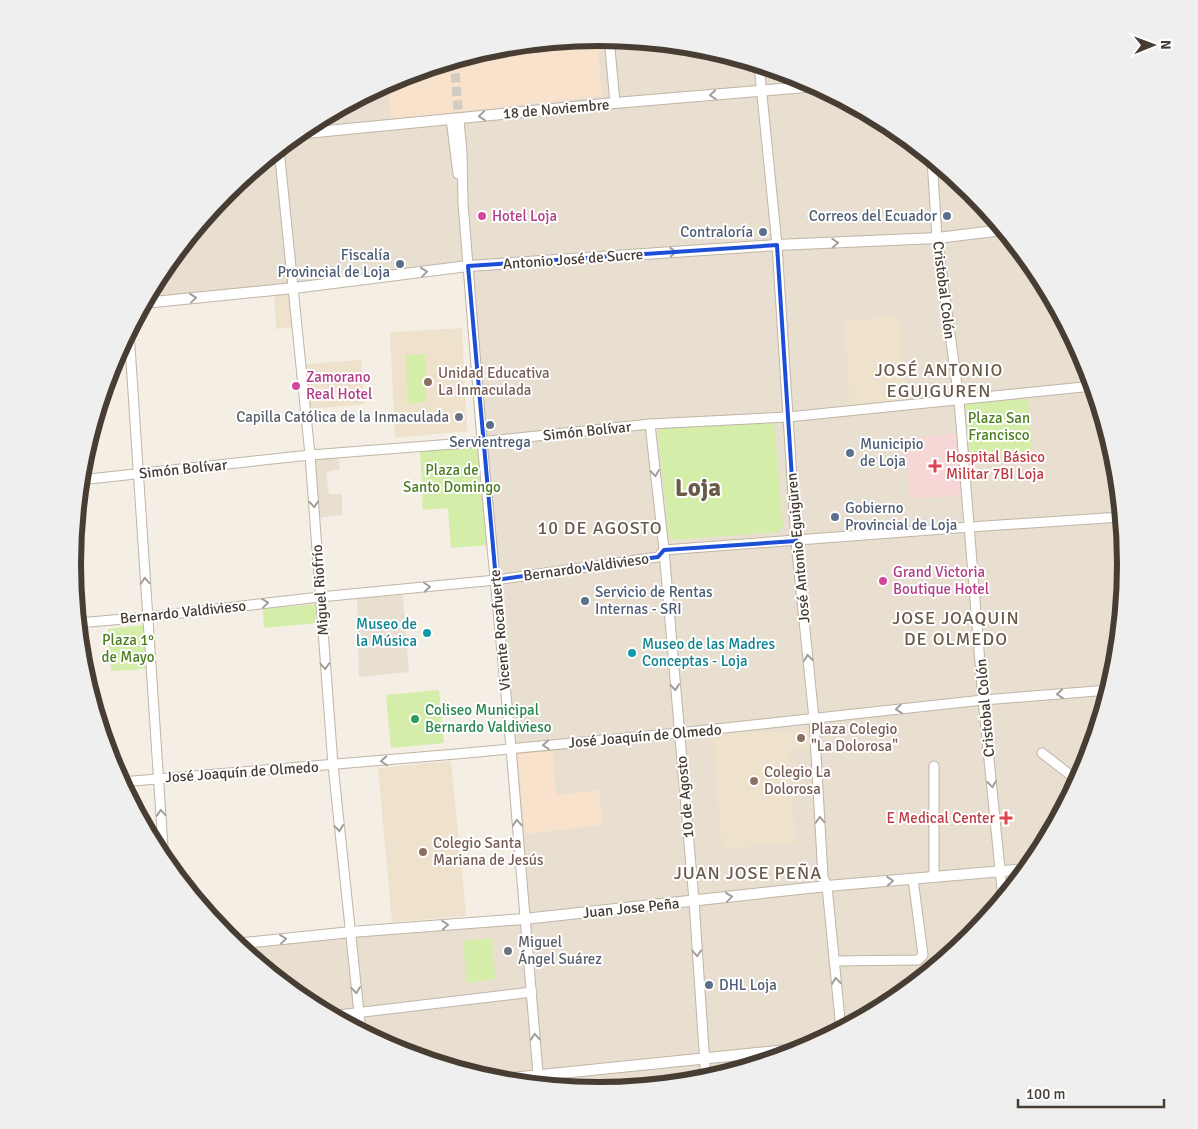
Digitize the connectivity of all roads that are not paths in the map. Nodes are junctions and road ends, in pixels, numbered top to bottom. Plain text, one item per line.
1 (610, 46) edge
2 (760, 72) edge
3 (800, 88) edge
4 (762, 91) junction
5 (615, 103) junction
6 (455, 120) junction
7 (313, 132) edge
8 (280, 156) edge
9 (933, 168) edge
10 (995, 231) edge
11 (937, 238) junction
12 (777, 245) junction
13 (468, 266) junction
14 (294, 288) junction
15 (152, 302) edge
16 (130, 344) edge
17 (1086, 387) edge
18 (959, 400) junction
19 (788, 417) junction
20 (650, 424) junction
21 (482, 442) junction
22 (310, 456) junction
23 (139, 473) junction
24 (88, 479) edge
25 (1115, 517) edge
26 (970, 526) junction
27 (796, 541) junction
28 (664, 550) junction
29 (496, 580) junction
30 (320, 597) junction
31 (147, 617) junction
32 (84, 622) edge
33 (1102, 691) edge
34 (983, 700) junction
35 (814, 719) junction
36 (679, 733) junction
37 (511, 748) junction
38 (1042, 753) dead end
39 (333, 765) junction
40 (934, 766) dead end
41 (1072, 776) edge
42 (159, 778) junction
43 (128, 781) edge
44 (163, 844) edge
45 (1017, 870) edge
46 (1000, 871) junction
47 (934, 876) junction
48 (913, 879) junction
49 (827, 886) junction
50 (1002, 890) edge
51 (694, 901) junction
52 (524, 920) junction
53 (351, 932) junction
54 (245, 943) edge
55 (834, 961) junction
56 (532, 992) junction
57 (359, 1013) junction
58 (343, 1015) edge
59 (840, 1022) edge
60 (360, 1024) edge
61 (775, 1051) edge
62 (704, 1059) junction
63 (705, 1072) edge
64 (538, 1079) edge
65 (543, 1079) edge

1 - 5 street
2 - 4 street, José Antonio Eguigüren
3 - 4 street, 18 de Noviembre
4 -> 5 street, 18 de Noviembre
4 - 12 street, José Antonio Eguigüren
5 -> 6 street, 18 de Noviembre
6 - 7 street, 18 de Noviembre
6 - 13 street, Vicente Rocafuerte
8 - 14 street, Miguel Riofrío
9 - 11 street, Cristobal Colón
10 - 11 street, Antonio José de Sucre
12 -> 11 street, Antonio José de Sucre
11 - 18 street, Cristobal Colón
13 -> 12 street, Antonio José de Sucre
12 - 19 street, José Antonio Eguigüren
14 -> 13 street, Antonio José de Sucre
13 - 21 street, Vicente Rocafuerte
15 -> 14 street, Antonio José de Sucre
14 - 22 street, Miguel Riofrío
16 - 23 street
17 - 18 street, Simón Bolívar
18 - 19 street, Simón Bolívar
18 - 26 street, Cristobal Colón
19 - 20 street, Simón Bolívar
19 - 27 street, José Antonio Eguigüren
20 - 21 street, Simón Bolívar
20 -> 28 street, 10 de Agosto
21 - 22 street, Simón Bolívar
21 - 29 street, Vicente Rocafuerte
22 - 23 street, Simón Bolívar
22 -> 30 street, Miguel Riofrío
23 - 24 street, Simón Bolívar
31 -> 23 street
25 - 26 street, Bernardo Valdivieso
26 - 27 street, Bernardo Valdivieso
26 - 34 street, Cristobal Colón
27 - 28 street, Bernardo Valdivieso
35 -> 27 street, José Antonio Eguigüren
28 - 29 street, Bernardo Valdivieso
28 -> 36 street, 10 de Agosto
30 -> 29 street, Bernardo Valdivieso
29 - 37 street, Vicente Rocafuerte
31 -> 30 street, Bernardo Valdivieso
30 -> 39 street, Miguel Riofrío
31 - 32 street, Bernardo Valdivieso
31 - 42 street
33 -> 34 street, José Joaquín de Olmedo
34 -> 35 street, José Joaquín de Olmedo
34 -> 46 street, Cristobal Colón
35 - 36 street, José Joaquín de Olmedo
49 -> 35 street, José Antonio Eguigüren
36 -> 37 street, José Joaquín de Olmedo
36 - 51 street, 10 de Agosto
37 -> 39 street, José Joaquín de Olmedo
52 -> 37 street, Vicente Rocafuerte
38 - 41 street
39 - 42 street, José Joaquín de Olmedo
39 -> 53 street, Miguel Riofrío
40 - 47 street
42 - 43 street, José Joaquín de Olmedo
44 -> 42 street
45 - 46 street, Juan Jose Peña
46 - 47 street, Juan Jose Peña
46 - 50 street, Cristobal Colón
47 - 48 street, Juan Jose Peña
49 -> 48 street, Juan Jose Peña
48 - 55 street
51 -> 49 street, Juan Jose Peña
49 - 55 street, José Antonio Eguigüren
51 - 52 street, Juan Jose Peña
51 -> 62 street, 10 de Agosto
53 -> 52 street, Juan Jose Peña
52 - 56 street, Vicente Rocafuerte
54 -> 53 street, Juan Jose Peña
53 -> 57 street, Miguel Riofrío
59 -> 55 street, José Antonio Eguigüren
56 - 57 street
64 -> 56 street, Vicente Rocafuerte
57 - 58 street
57 - 60 street, Miguel Riofrío
61 - 62 street
62 - 63 street, 10 de Agosto
62 - 65 street

